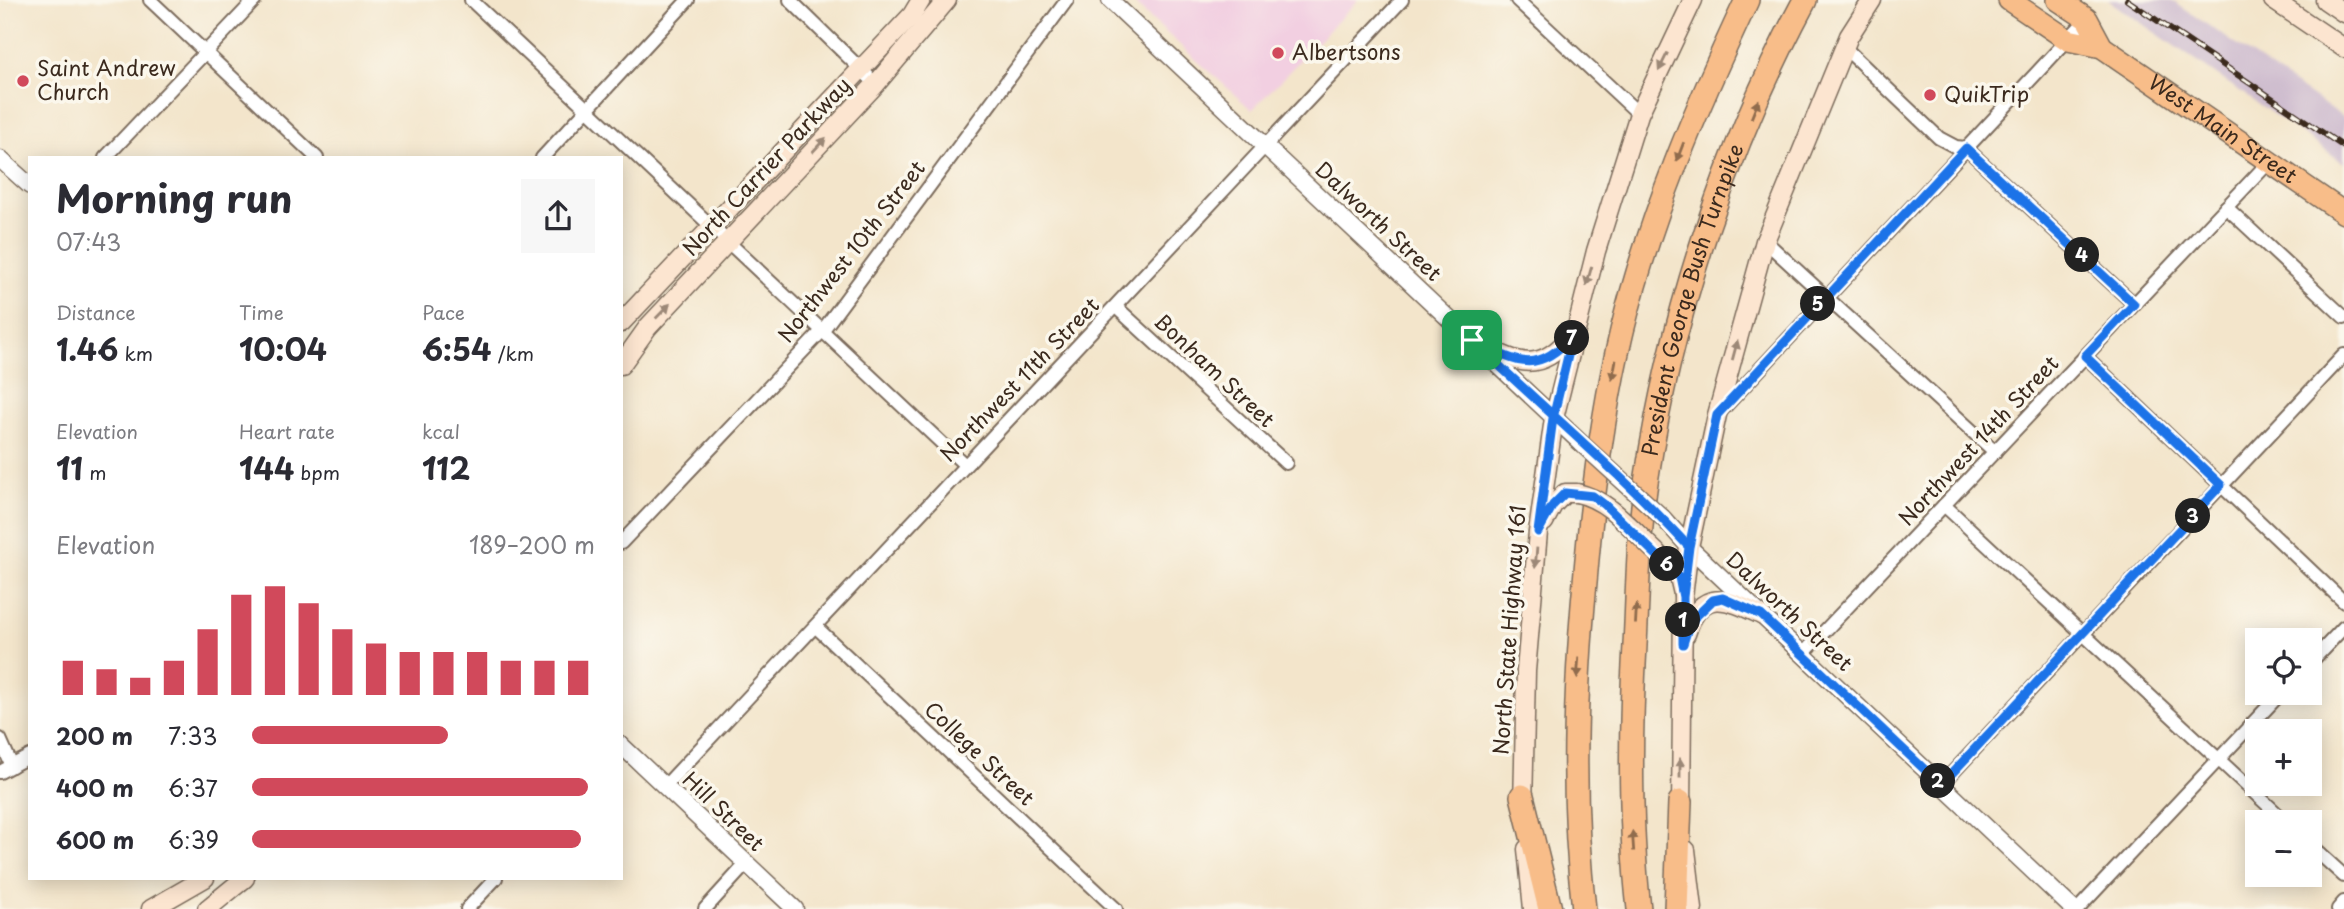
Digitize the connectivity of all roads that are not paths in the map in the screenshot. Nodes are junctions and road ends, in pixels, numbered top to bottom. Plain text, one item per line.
1 (150, 0) edge
2 (255, 0) edge
3 (471, 0) edge
4 (688, 0) edge
5 (790, 0) edge
6 (921, 0) edge
7 (947, 0) edge
8 (1066, 0) edge
9 (1110, 0) edge
10 (1402, 0) edge
11 (1517, 0) edge
12 (1693, 0) edge
13 (1747, 0) edge
14 (1805, 0) edge
15 (1872, 0) edge
16 (2009, 0) edge
17 (2058, 0) edge
18 (2273, 0) edge
19 (2325, 0) edge
20 (2344, 13) edge
21 (2087, 19) junction
22 (2068, 40) junction
23 (2102, 47) junction
24 (1844, 48) junction
25 (2344, 48) edge
26 (206, 52) junction
27 (861, 69) junction
28 (876, 84) junction
29 (587, 108) junction
30 (1639, 114) junction
31 (1268, 147) junction
32 (1966, 148) junction
33 (108, 156) edge
34 (315, 156) edge
35 (544, 156) edge
36 (0, 159) edge
37 (2269, 162) junction
38 (28, 185) edge
39 (2226, 207) junction
40 (2344, 213) edge
41 (713, 227) junction
42 (1765, 241) junction
43 (729, 242) junction
44 (1826, 295) junction
45 (2134, 304) junction
46 (1116, 307) junction
47 (2344, 317) edge
48 (623, 321) edge
49 (823, 330) junction
50 (1573, 335) junction
51 (1472, 340) junction
52 (2344, 355) edge
53 (2085, 356) junction
54 (623, 362) edge
55 (1717, 415) junction
56 (1553, 418) junction
57 (1995, 452) junction
58 (1286, 463) dead end
59 (965, 465) junction
60 (2221, 485) junction
61 (1944, 505) junction
62 (1538, 532) junction
63 (623, 541) edge
64 (1689, 547) junction
65 (1683, 597) junction
66 (2344, 602) edge
67 (1761, 615) junction
68 (816, 627) junction
69 (2344, 627) edge
70 (2082, 634) junction
71 (1683, 644) junction
72 (2322, 650) edge
73 (1803, 654) junction
74 (2270, 705) edge
75 (0, 739) edge
76 (623, 748) edge
77 (28, 757) edge
78 (2218, 760) junction
79 (12, 766) junction
80 (0, 772) edge
81 (1941, 785) junction
82 (665, 786) junction
83 (1522, 796) junction
84 (1680, 802) junction
85 (2273, 810) edge
86 (2322, 856) edge
87 (746, 864) junction
88 (2344, 876) edge
89 (202, 880) edge
90 (243, 880) edge
91 (494, 880) edge
92 (1104, 898) junction
93 (2344, 902) edge
94 (151, 909) edge
95 (207, 909) edge
96 (467, 909) edge
97 (705, 909) edge
98 (795, 909) edge
99 (1093, 909) edge
100 (1116, 909) edge
101 (1533, 909) edge
102 (1550, 909) edge
103 (1584, 909) edge
104 (1639, 909) edge
105 (1676, 909) edge
106 (1693, 909) edge
107 (2075, 909) edge
108 (2338, 909) edge

1 - 26 street
2 - 26 street
3 - 29 street
4 - 29 street
5 - 27 street
6 - 27 main road, North Carrier Parkway
7 - 28 main road, North Carrier Parkway
8 - 49 street, Northwest 10th Street
9 - 31 street, Dalworth Street
10 - 31 street, Northwest 11th Street
11 - 30 street
12 -> 30 main road, North State Highway 161
13 -> 103 highway
104 -> 14 highway, President George Bush Turnpike
15 - 24 main road
16 - 22 main road, West Main Street
17 - 21 main road, West Main Street
18 - 25 main road
19 - 20 main road
21 - 22 street
21 - 23 main road, West Main Street
22 - 23 main road, West Main Street
22 - 32 street
23 - 37 main road, West Main Street
24 - 32 street
24 - 42 main road
26 - 33 street
26 - 34 street
27 - 28 street
27 - 41 main road, North Carrier Parkway
43 -> 28 main road, North Carrier Parkway
29 - 35 street
29 - 41 street
30 -> 50 main road, North State Highway 161
31 - 46 street, Northwest 11th Street
31 - 51 street, Dalworth Street
32 - 44 street
32 - 45 street
36 - 38 street
37 - 39 street, Northwest 14th Street
37 - 40 main road, West Main Street
39 - 45 street, Northwest 14th Street
39 - 47 street
41 - 43 street
41 - 48 main road, North Carrier Parkway
42 - 44 street
55 -> 42 main road
43 - 49 street
54 -> 43 main road, North Carrier Parkway
44 - 55 street
44 - 57 street
45 - 53 street, Northwest 14th Street
46 - 58 street, Bonham Street
46 - 59 street, Northwest 11th Street
49 - 59 street
49 - 63 street, Northwest 10th Street
50 - 51 main road
50 - 56 main road, North State Highway 161
51 - 56 street, Dalworth Street
52 - 60 street
53 - 57 street, Northwest 14th Street
53 - 60 street
55 - 64 main road
56 - 62 main road, North State Highway 161
56 - 64 street, Dalworth Street, bridge
57 - 61 street, Northwest 14th Street
59 - 68 street, Northwest 11th Street
60 - 66 street
60 - 70 street
61 - 70 street
61 - 73 street, Northwest 14th Street
62 - 65 main road, bridge
62 -> 83 main road, North State Highway 161
64 - 65 main road
64 - 67 street, Dalworth Street
65 - 71 main road
67 - 71 main road
67 - 73 street, Dalworth Street
68 - 82 street, Northwest 11th Street
68 - 92 street, College Street
69 - 72 street
70 - 78 street
70 - 81 street
84 -> 71 main road
73 - 81 street, Dalworth Street
74 - 78 street
75 - 79 street
76 - 82 street, Hill Street
77 - 79 street
78 - 85 street
78 - 107 street
79 - 80 street
81 - 107 street, Dalworth Street
82 - 87 street, Hill Street
83 - 101 main road, North State Highway 161
83 - 102 highway
84 - 105 highway
84 - 106 main road
86 - 88 street
87 - 97 street
87 - 98 street, Hill Street
89 - 94 main road
90 - 95 main road
91 - 96 street
92 - 99 street
92 - 100 street, College Street
93 - 108 street

